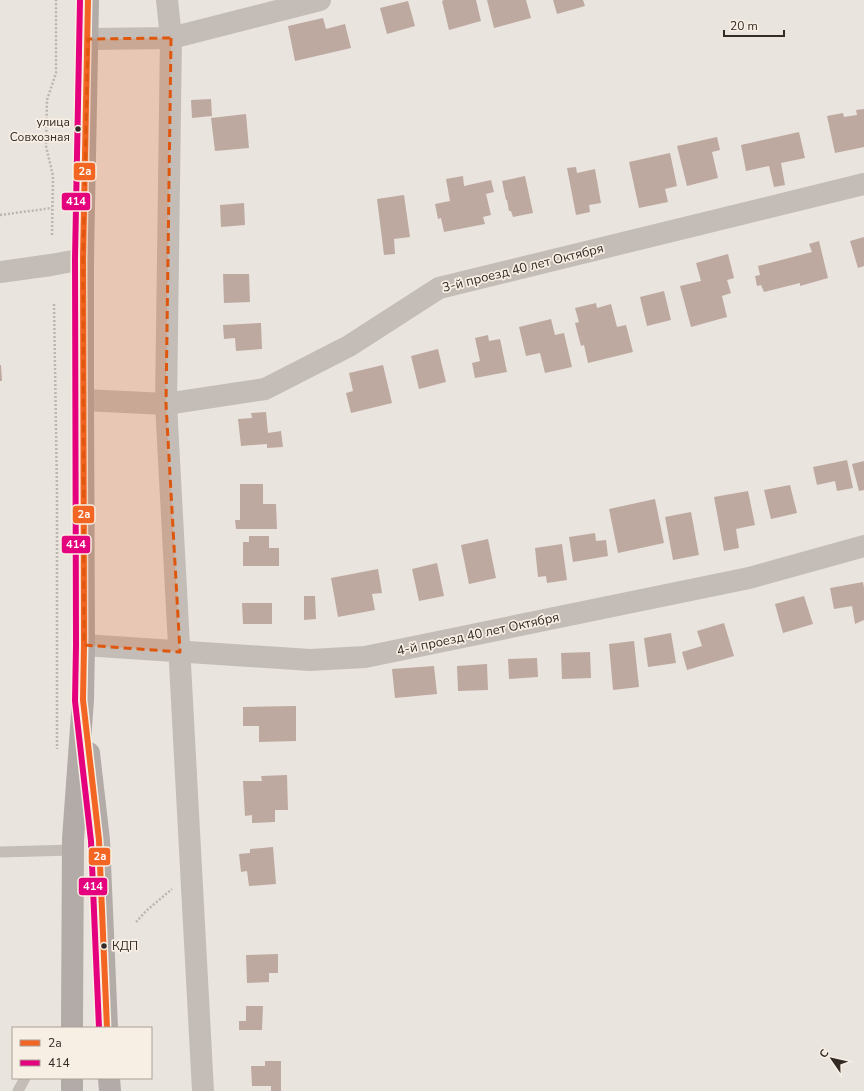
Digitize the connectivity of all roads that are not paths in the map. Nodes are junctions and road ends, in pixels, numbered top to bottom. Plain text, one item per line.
1 (88, 0) edge
2 (167, 0) edge
3 (320, 0) edge
4 (171, 38) junction
5 (88, 39) junction
6 (864, 184) edge
7 (83, 259) junction
8 (0, 272) edge
9 (83, 400) junction
10 (166, 404) junction
11 (864, 546) edge
12 (84, 645) junction
13 (180, 652) junction
14 (83, 700) junction
15 (73, 850) junction
16 (0, 852) edge
17 (72, 1027) edge
18 (107, 1027) edge
19 (24, 1079) edge
20 (72, 1079) edge
21 (109, 1079) edge
22 (18, 1091) edge
23 (72, 1091) edge
24 (110, 1091) edge
25 (203, 1091) edge

1 - 5 main road
2 - 4 street
3 - 4 street
4 - 5 street
4 - 10 street
5 - 7 main road
6 - 10 street, 3-й проезд 40 лет Октября
7 - 8 street
7 - 9 main road
9 - 10 street, 3-й проезд 40 лет Октября
9 - 12 main road
10 - 13 street
11 - 13 street, 4-й проезд 40 лет Октября
12 - 13 street, 4-й проезд 40 лет Октября
12 - 14 main road
13 - 25 street
14 - 15 main road
14 - 18 main road
15 - 16 lane
15 - 17 main road
19 - 22 lane
20 - 23 main road
21 - 24 main road

